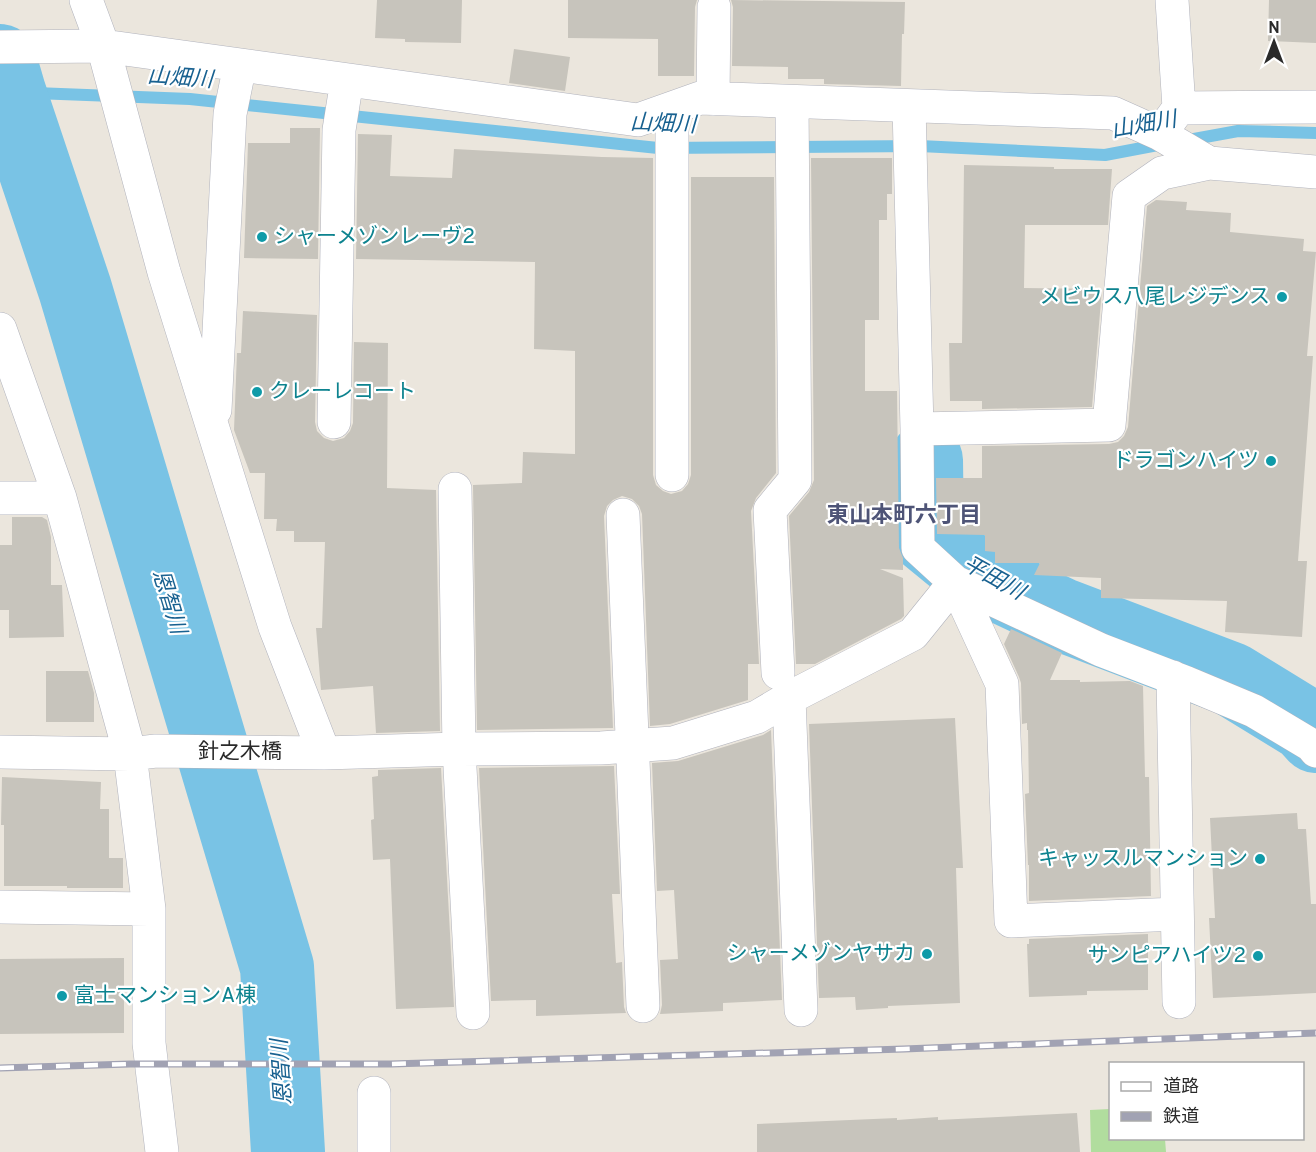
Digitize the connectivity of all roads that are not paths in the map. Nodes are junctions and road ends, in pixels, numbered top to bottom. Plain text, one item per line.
1 (86, 0) edge
2 (1172, 0) edge
3 (714, 7) dead end
4 (0, 46) edge
5 (93, 46) junction
6 (235, 89) junction
7 (713, 99) junction
8 (343, 104) junction
9 (1316, 107) edge
10 (1179, 108) junction
11 (792, 130) junction
12 (672, 131) junction
13 (910, 131) junction
14 (1180, 146) junction
15 (1316, 172) edge
16 (0, 329) edge
17 (334, 422) dead end
18 (917, 429) junction
19 (214, 433) junction
20 (672, 475) dead end
21 (455, 489) dead end
22 (0, 498) edge
23 (60, 498) junction
24 (623, 515) dead end
25 (955, 582) junction
26 (1173, 677) junction
27 (784, 685) junction
28 (633, 745) junction
29 (459, 749) junction
30 (1316, 751) edge
31 (0, 752) edge
32 (143, 753) junction
33 (324, 753) junction
34 (0, 907) edge
35 (148, 909) junction
36 (1177, 914) junction
37 (1179, 1002) dead end
38 (643, 1005) dead end
39 (801, 1010) dead end
40 (473, 1013) dead end
41 (374, 1093) dead end
42 (162, 1152) edge
43 (374, 1152) edge

1 - 5 street
2 - 10 street
3 - 7 street
4 - 5 street
5 - 6 street
5 - 19 street
6 - 8 street
6 - 19 street
7 - 11 street
7 - 12 street
8 - 12 street
8 - 17 street
9 - 10 street
10 - 14 street
11 - 13 street
11 - 27 street
12 - 20 street
13 - 14 street
13 - 18 street
14 - 15 street
14 - 18 street
16 - 23 street
18 - 25 street
19 - 33 street
21 - 29 street
22 - 23 street
23 - 32 street
24 - 28 street
25 - 26 street
25 - 27 street, 針之木橋
25 - 36 street
26 - 30 street
26 - 36 street
27 - 28 street, 針之木橋
27 - 39 street
28 - 29 street, 針之木橋
28 - 38 street
29 - 33 street, 針之木橋
29 - 40 street
31 - 32 street, 針之木橋
32 - 33 street, 針之木橋
32 - 35 street
34 - 35 street
35 - 42 street
36 - 37 street
41 - 43 street

